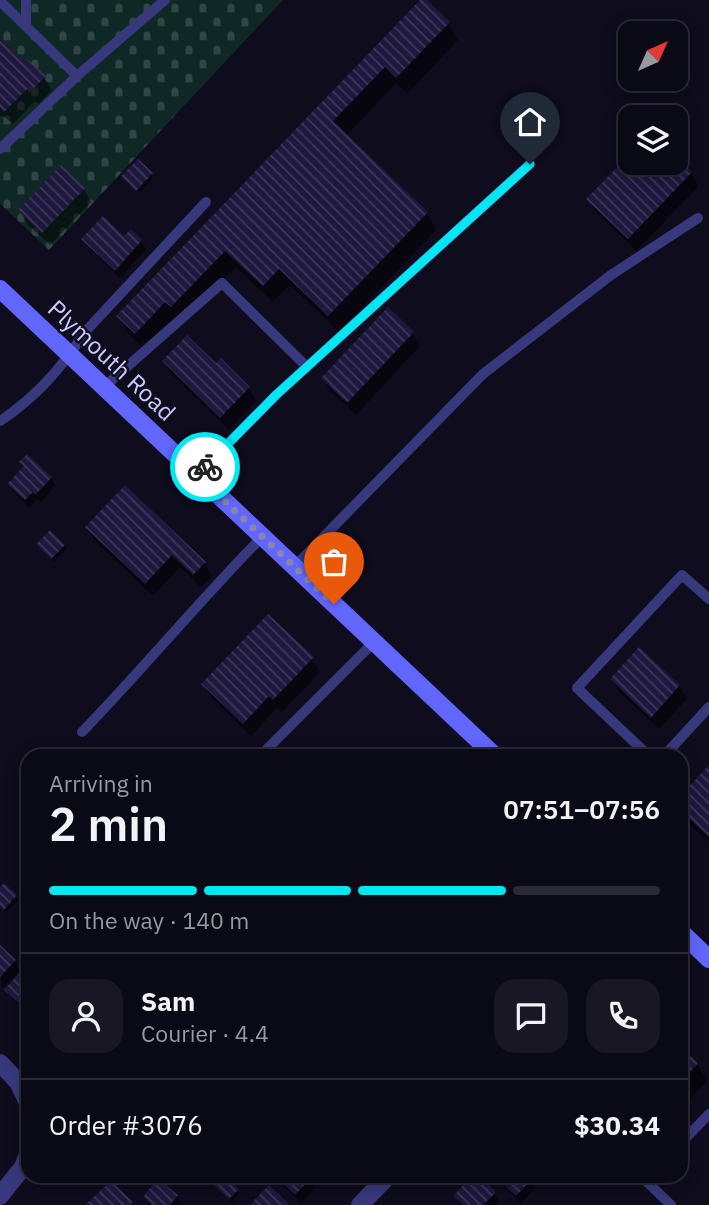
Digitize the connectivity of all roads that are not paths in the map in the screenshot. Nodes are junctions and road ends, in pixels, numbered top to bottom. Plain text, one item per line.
1 (26, 0) edge
2 (165, 0) edge
3 (0, 1) edge
4 (26, 26) junction
5 (77, 76) junction
6 (0, 149) edge
7 (530, 164) dead end
8 (206, 202) dead end
9 (698, 218) dead end
10 (0, 289) edge
11 (70, 355) junction
12 (307, 367) junction
13 (104, 387) junction
14 (0, 421) edge
15 (197, 475) junction
16 (262, 537) junction
17 (294, 567) junction
18 (709, 599) edge
19 (374, 642) junction
20 (709, 707) edge
21 (82, 732) dead end
22 (267, 749) edge
23 (488, 749) edge
24 (642, 749) edge
25 (670, 749) edge
26 (688, 939) edge
27 (709, 959) edge
28 (0, 1063) edge
29 (21, 1088) edge
30 (709, 1114) edge
31 (688, 1136) edge
32 (21, 1170) edge
33 (381, 1183) edge
34 (648, 1183) edge
35 (0, 1196) edge
36 (360, 1205) edge
37 (671, 1205) edge

1 - 4 lane
2 - 5 lane
3 - 4 lane
4 - 5 lane
5 - 6 lane
7 - 12 lane
8 - 11 lane
9 - 17 lane
10 - 11 main road, Plymouth Road
11 - 13 main road, Plymouth Road
11 - 14 lane
12 - 13 lane
12 - 15 lane
13 - 15 main road, Plymouth Road
15 - 16 main road, Plymouth Road
16 - 17 main road, Plymouth Road
16 - 21 lane
17 - 19 main road, Plymouth Road
18 - 24 lane
19 - 22 lane
19 - 23 main road, Plymouth Road
20 - 25 lane
26 - 27 main road
28 - 29 street
30 - 31 lane
32 - 35 street
33 - 36 street
34 - 37 lane

